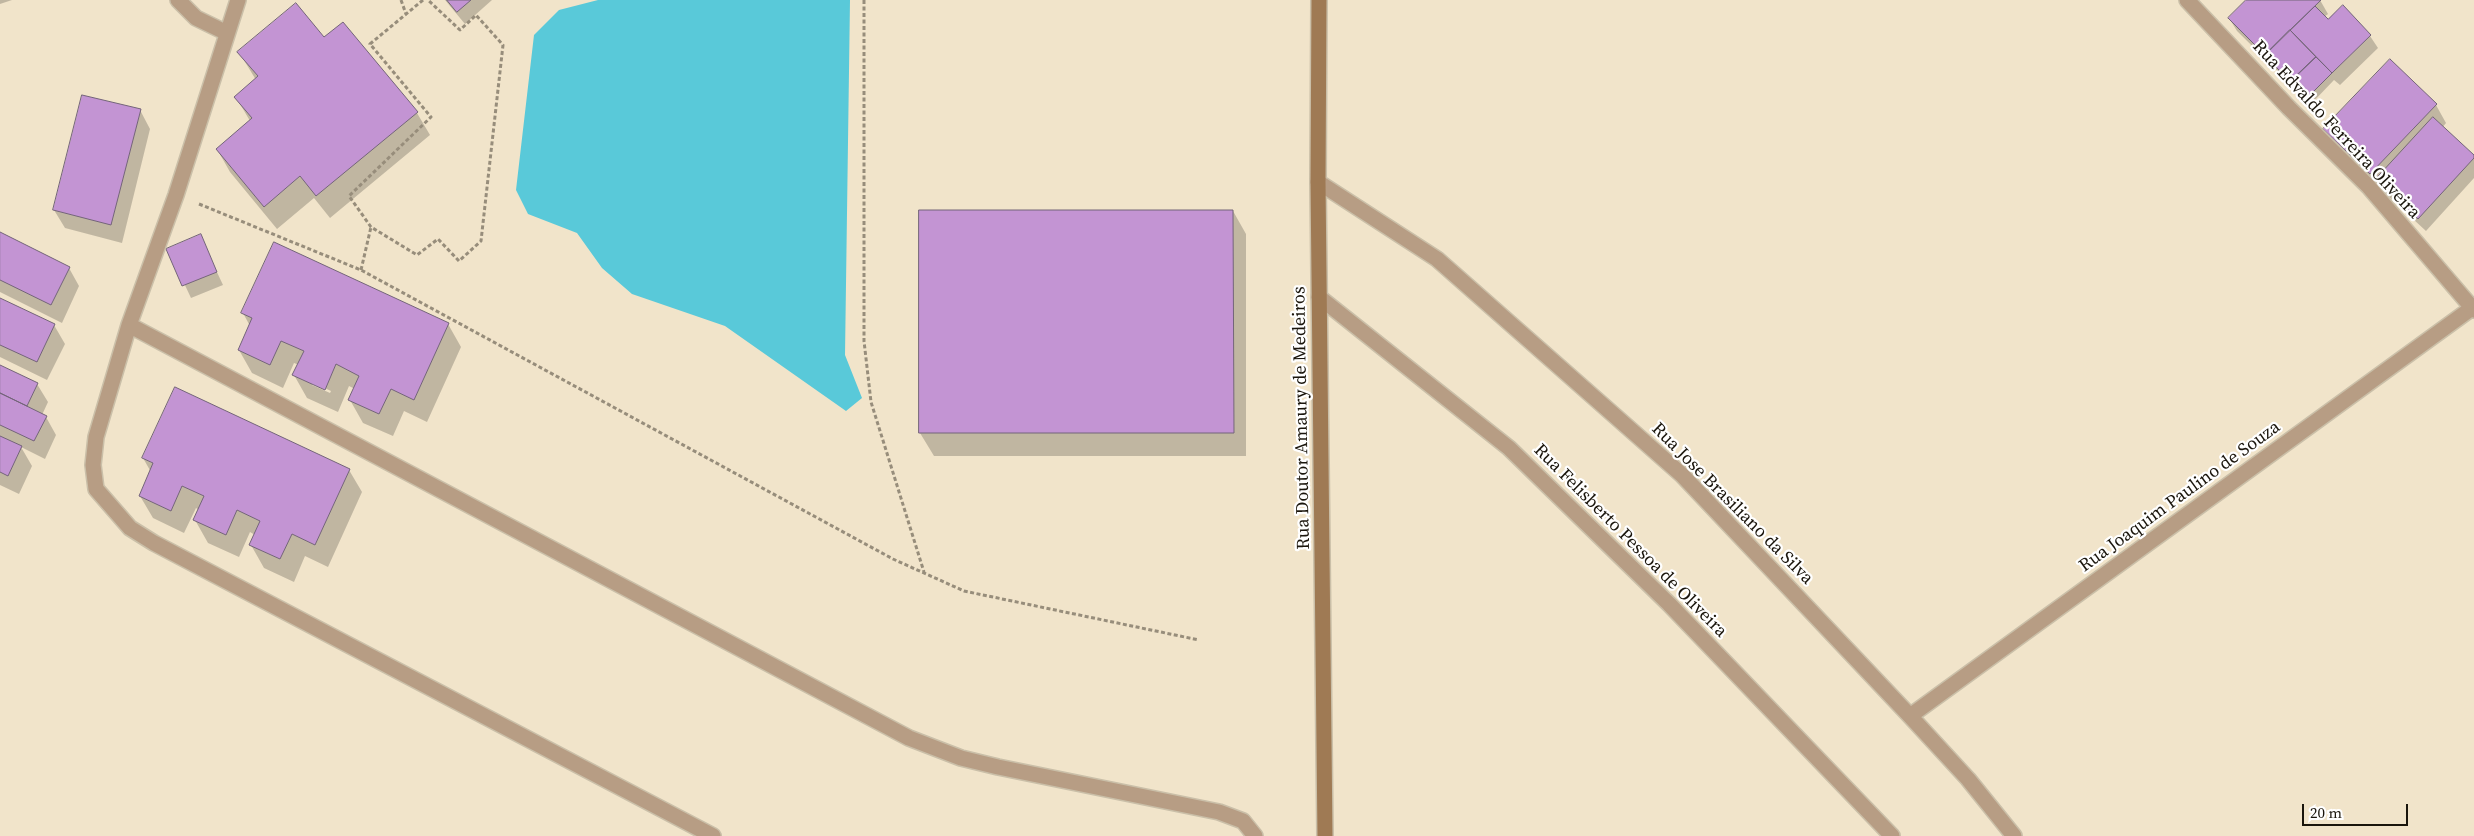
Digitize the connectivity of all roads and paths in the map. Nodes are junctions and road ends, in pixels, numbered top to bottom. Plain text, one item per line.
1 (178, 0) edge
2 (238, 0) edge
3 (401, 0) edge
4 (423, 0) edge
5 (428, 0) edge
6 (864, 0) edge
7 (1319, 0) edge
8 (2187, 0) edge
9 (406, 14) junction
10 (227, 33) junction
11 (1318, 182) junction
12 (176, 195) junction
13 (371, 227) junction
14 (360, 270) junction
15 (1319, 297) junction
16 (2473, 309) edge
17 (129, 325) junction
18 (924, 573) junction
19 (1199, 640) dead end
20 (1910, 716) junction
21 (713, 836) edge
22 (1255, 836) edge
23 (1325, 836) edge
24 (1892, 836) edge
25 (2014, 836) edge

1 - 10 street
2 - 10 street
3 - 9 path
4 - 9 path
5 - 13 path
6 - 18 path
7 - 11 street, Rua Doutor Amaury de Medeiros
8 - 16 street, Rua Edvaldo Ferreira Oliveira
9 - 13 path
10 - 12 street
11 - 15 street, Rua Doutor Amaury de Medeiros
11 - 20 street, Rua Jose Brasiliano da Silva
12 - 14 path
12 - 17 street
13 - 14 path
14 - 18 path
15 - 23 street, Rua Doutor Amaury de Medeiros
15 - 24 street, Rua Felisberto Pessoa de Oliveira
16 - 20 street, Rua Joaquim Paulino de Souza
17 - 21 street
17 - 22 street
18 - 19 path
20 - 25 street, Rua Jose Brasiliano da Silva

